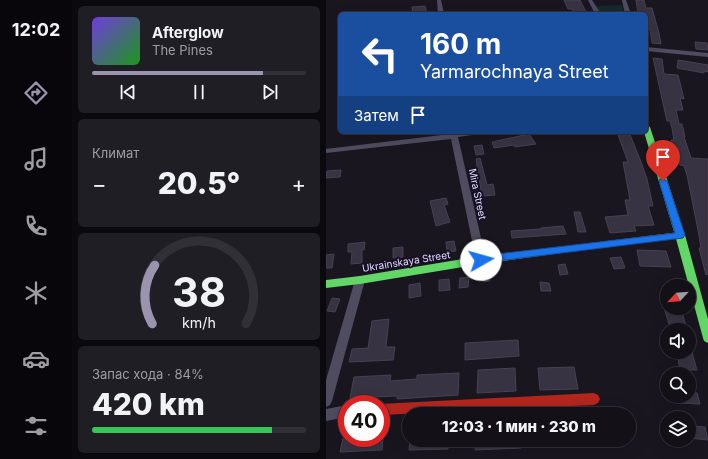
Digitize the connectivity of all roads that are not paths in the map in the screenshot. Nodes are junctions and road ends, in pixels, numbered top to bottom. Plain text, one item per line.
1 (439, 0) edge
2 (590, 0) edge
3 (624, 0) edge
4 (441, 12) edge
5 (597, 12) edge
6 (627, 12) edge
7 (648, 48) edge
8 (708, 55) edge
9 (648, 133) edge
10 (454, 134) edge
11 (326, 151) edge
12 (680, 235) junction
13 (481, 260) junction
14 (360, 280) junction
15 (326, 284) edge
16 (708, 338) edge
17 (594, 399) dead end
18 (326, 401) edge
19 (390, 408) edge
20 (338, 412) edge
21 (326, 414) edge

1 - 4 street
2 - 5 street
3 - 6 street
7 - 8 street
9 - 12 street
10 - 11 street
10 - 13 street, Mira Street
12 - 13 street, Ukrainskaya Street
12 - 16 street
13 - 14 street, Ukrainskaya Street
14 - 15 street, Ukrainskaya Street
14 - 18 street
17 - 19 street
20 - 21 street

